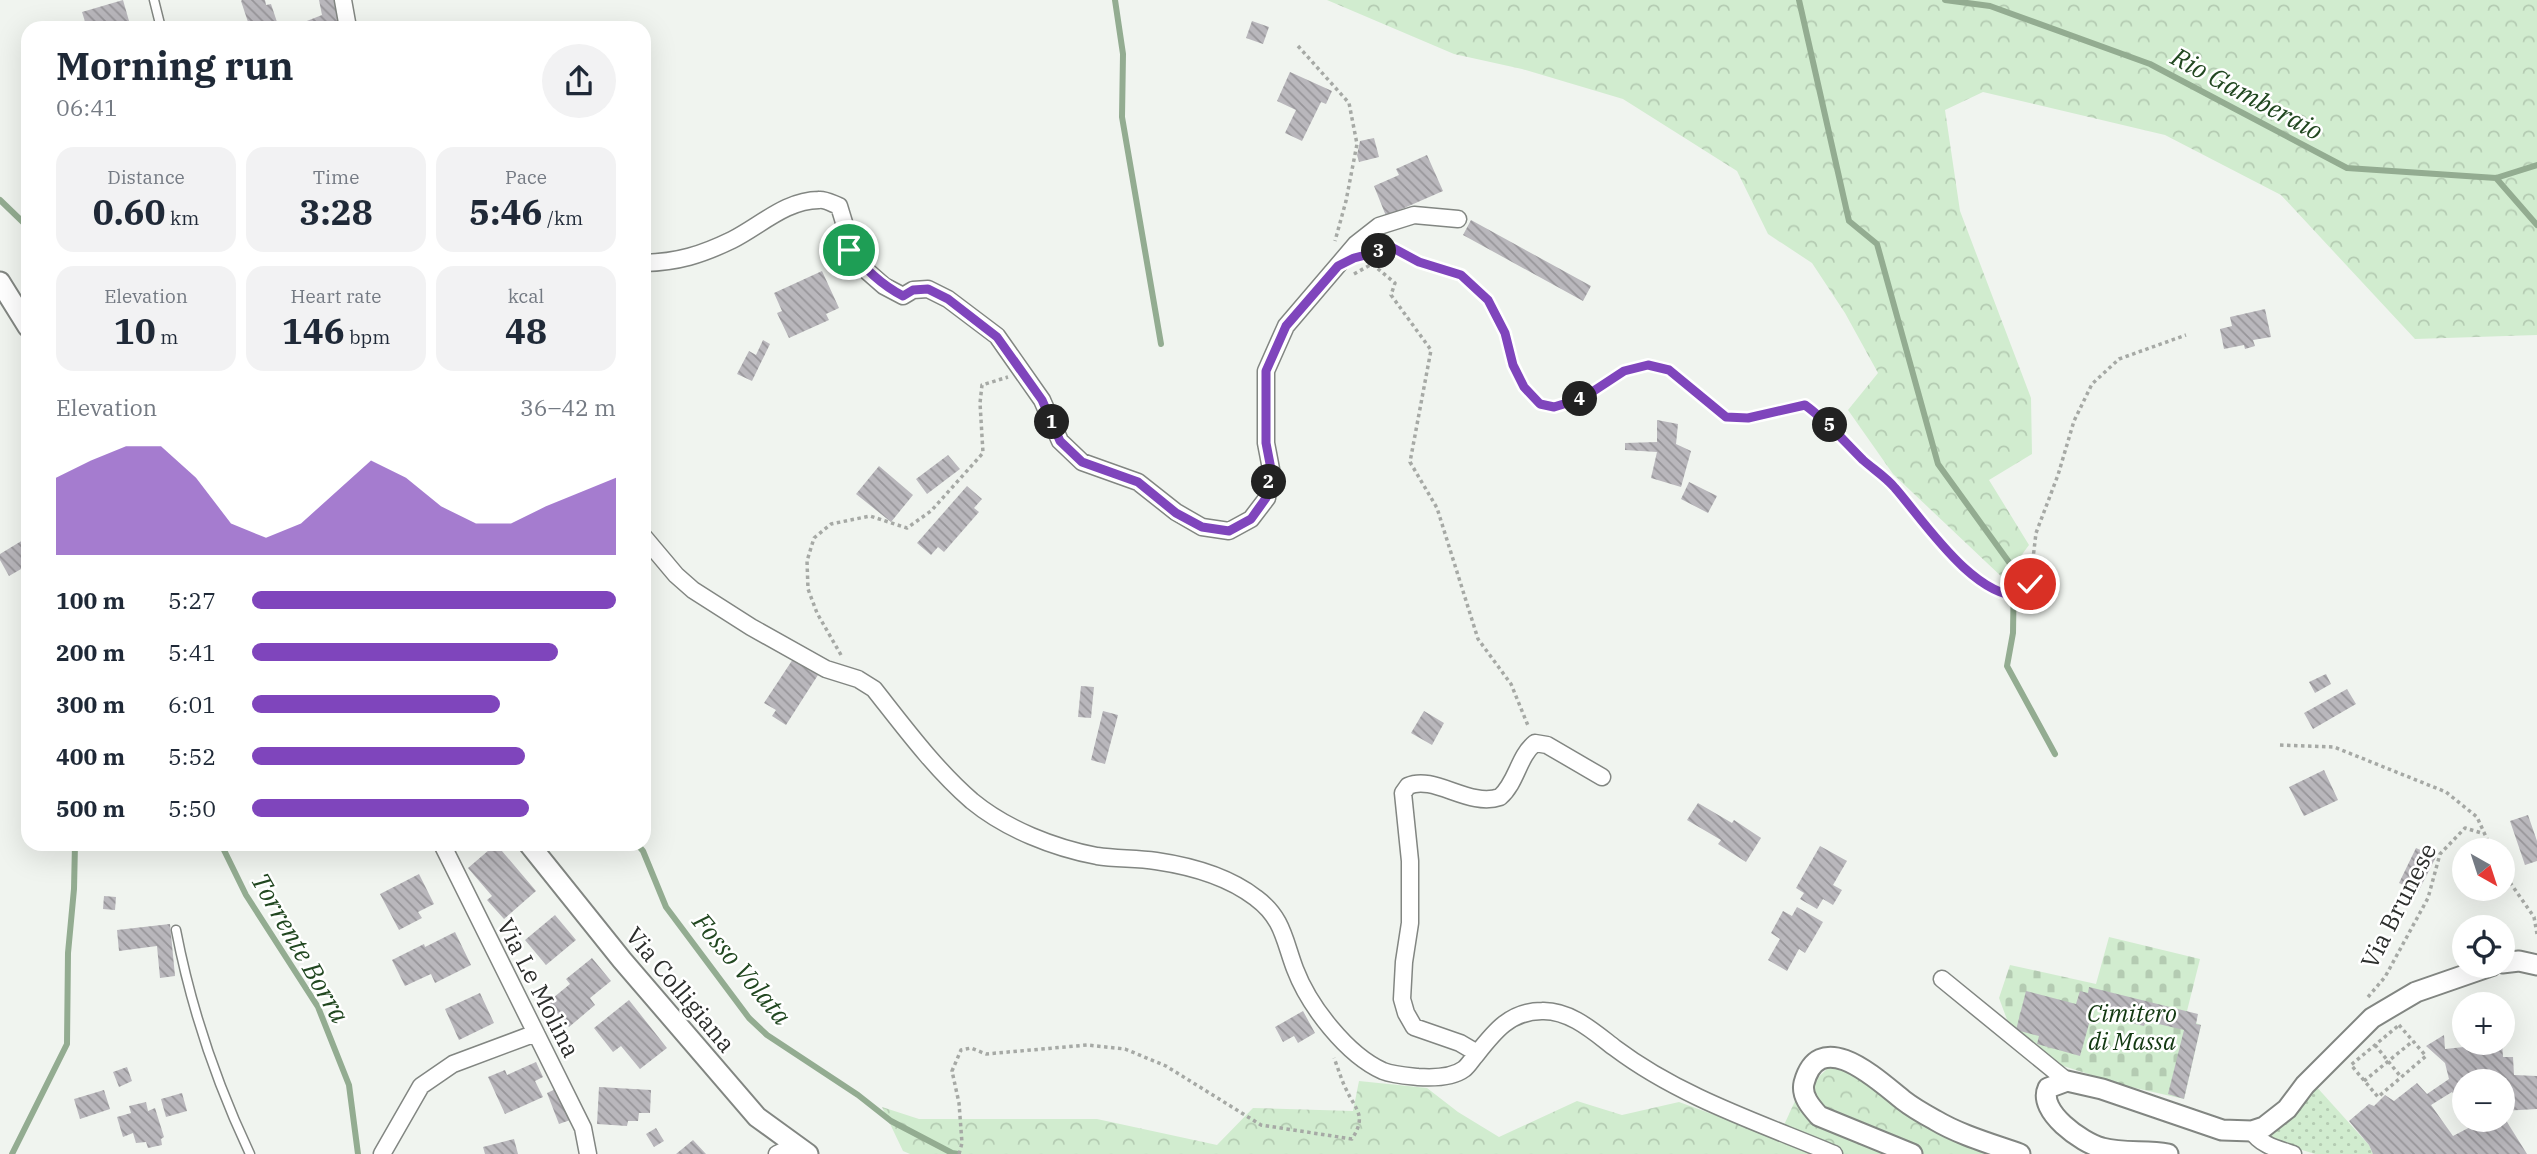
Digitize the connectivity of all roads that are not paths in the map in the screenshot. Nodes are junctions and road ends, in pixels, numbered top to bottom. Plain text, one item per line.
1 (154, 0) edge
2 (343, 0) edge
3 (159, 21) edge
4 (347, 21) edge
5 (1458, 219) dead end
6 (651, 263) edge
7 (0, 282) edge
8 (21, 316) edge
9 (651, 545) edge
10 (1602, 777) dead end
11 (445, 851) edge
12 (535, 851) edge
13 (176, 930) dead end
14 (2515, 961) edge
15 (2537, 965) edge
16 (2456, 978) edge
17 (1942, 979) dead end
18 (536, 1033) junction
19 (1477, 1053) junction
20 (2067, 1081) junction
21 (2252, 1131) junction
22 (802, 1150) edge
23 (250, 1154) edge
24 (382, 1154) edge
25 (588, 1154) edge
26 (777, 1154) edge
27 (1834, 1154) edge
28 (1912, 1154) edge
29 (2020, 1154) edge
30 (2168, 1154) edge
31 (2292, 1154) edge

1 - 3 lane
2 - 4 street
5 - 6 street
7 - 8 street
9 - 19 street
10 - 19 street
11 - 18 street, Via Le Molina
12 - 22 street, Via Colligiana
13 - 23 lane
14 - 15 street
16 - 21 street
17 - 20 street
18 - 24 street
18 - 25 street, Via Le Molina
19 - 27 street
20 - 21 street
20 - 30 street
21 - 31 street
22 - 26 street
28 - 29 street

